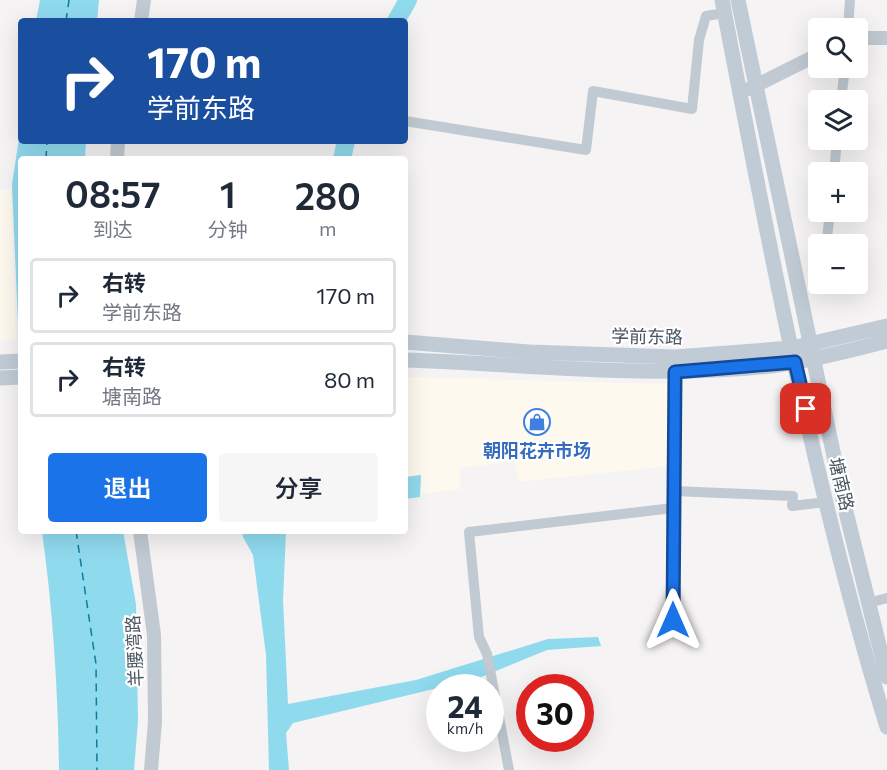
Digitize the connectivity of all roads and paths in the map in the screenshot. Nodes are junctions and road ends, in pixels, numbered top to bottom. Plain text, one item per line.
1 (144, 0) edge
2 (738, 0) edge
3 (849, 0) edge
4 (723, 6) edge
5 (141, 18) edge
6 (848, 18) edge
7 (868, 38) edge
8 (887, 38) edge
9 (808, 60) edge
10 (758, 85) junction
11 (740, 93) junction
12 (408, 121) edge
13 (887, 326) edge
14 (887, 341) edge
15 (408, 342) edge
16 (794, 355) junction
17 (812, 359) junction
18 (408, 360) edge
19 (18, 361) edge
20 (0, 362) edge
21 (675, 372) junction
22 (18, 377) edge
23 (0, 378) edge
24 (673, 491) junction
25 (826, 502) junction
26 (673, 508) junction
27 (140, 534) edge
28 (887, 598) edge
29 (868, 603) junction
30 (673, 620) dead end
31 (873, 655) junction
32 (887, 677) edge
33 (887, 727) edge
34 (151, 770) edge
35 (509, 770) edge

1 - 5 street
2 - 10 main road, 塘南路
3 - 6 street
4 - 11 main road, 塘南路
4 - 12 street
7 - 8 street
9 - 10 street
10 - 11 street
10 - 17 main road, 塘南路
11 - 16 main road, 塘南路
13 - 16 main road, 学前东路
14 - 17 main road, 学前东路
15 - 16 main road, 学前东路
16 - 17 main road, 学前东路
16 - 21 main road, 学前东路
16 - 25 main road, 塘南路
17 - 29 main road, 塘南路
18 - 21 main road, 学前东路
19 - 20 main road
21 - 24 street
22 - 23 main road
24 - 25 street
24 - 26 street
25 - 31 main road, 塘南路
26 - 30 street
26 - 35 street
27 - 34 street, 羊腰湾路
28 - 29 street
29 - 31 main road, 塘南路
31 - 32 main road, 塘南路
31 - 33 main road, 塘南路

